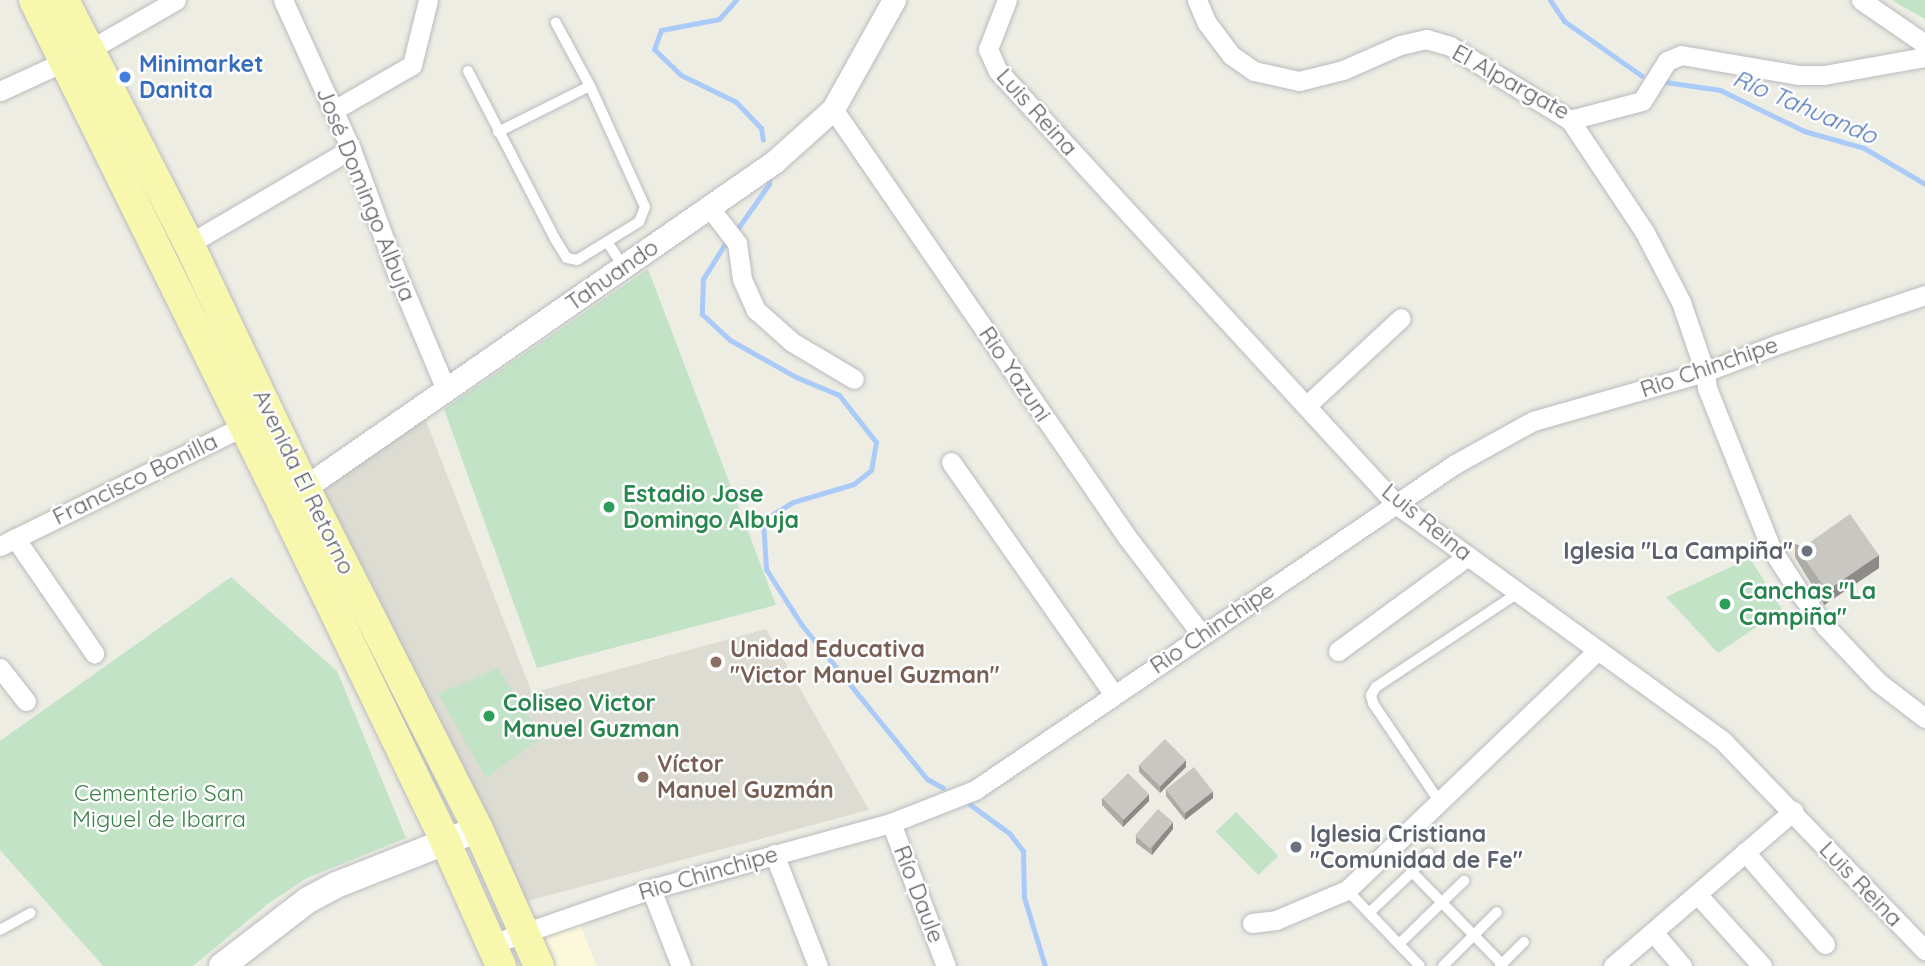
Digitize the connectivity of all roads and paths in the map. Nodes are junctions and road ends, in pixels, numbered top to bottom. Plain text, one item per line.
1 (34, 0) edge
2 (64, 0) edge
3 (176, 0) edge
4 (283, 0) edge
5 (428, 0) edge
6 (894, 0) edge
7 (1007, 0) edge
8 (1197, 0) edge
9 (1861, 0) edge
10 (556, 23) dead end
11 (1925, 44) edge
12 (76, 55) junction
13 (1925, 57) edge
14 (468, 71) dead end
15 (590, 86) junction
16 (0, 91) edge
17 (833, 109) junction
18 (334, 110) junction
19 (1570, 120) junction
20 (498, 132) junction
21 (351, 149) junction
22 (709, 207) junction
23 (608, 243) junction
24 (189, 244) junction
25 (624, 267) junction
26 (1925, 295) edge
27 (1401, 318) dead end
28 (1705, 372) junction
29 (854, 379) dead end
30 (446, 390) junction
31 (1306, 406) junction
32 (271, 413) junction
33 (242, 426) junction
34 (951, 462) dead end
35 (293, 495) junction
36 (1396, 504) junction
37 (7, 542) edge
38 (1468, 556) junction
39 (1518, 593) junction
40 (1202, 635) junction
41 (1598, 650) junction
42 (1338, 651) dead end
43 (94, 653) dead end
44 (0, 668) edge
45 (1114, 695) junction
46 (26, 701) dead end
47 (1925, 718) edge
48 (1439, 801) junction
49 (1793, 811) junction
50 (891, 823) junction
51 (478, 829) junction
52 (446, 843) junction
53 (1745, 852) junction
54 (1429, 853) dead end
55 (774, 854) junction
56 (1412, 872) junction
57 (1464, 881) dead end
58 (651, 889) junction
59 (1347, 890) junction
60 (1697, 894) junction
61 (1442, 902) junction
62 (1497, 912) dead end
63 (31, 913) dead end
64 (1369, 913) junction
65 (1252, 923) dead end
66 (0, 930) edge
67 (524, 931) junction
68 (1653, 932) junction
69 (1474, 935) junction
70 (1524, 942) dead end
71 (1399, 944) junction
72 (1825, 944) dead end
73 (1925, 950) edge
74 (496, 960) edge
75 (1501, 965) edge
76 (222, 966) edge
77 (539, 966) edge
78 (681, 966) edge
79 (817, 966) edge
80 (946, 966) edge
81 (1420, 966) edge
82 (1443, 966) edge
83 (1614, 966) edge
84 (1682, 966) edge
85 (1762, 966) edge

1 - 12 main road, Avenida El Retorno
2 - 12 main road, Avenida El Retorno
3 - 12 street
4 - 18 street, José Domingo Albuja
5 - 18 street
6 - 17 street, Tahuando
7 - 31 street, Luis Reina
8 - 19 street, El Alpargate
9 - 11 street
10 - 15 lane
12 - 16 street
12 - 24 main road, Avenida El Retorno
12 - 33 main road, Avenida El Retorno
13 - 19 street, El Alpargate
14 - 20 lane
15 - 20 lane
15 - 23 lane
17 - 22 street, Tahuando
17 - 40 street, Rio Yazuni
18 - 21 street, José Domingo Albuja
19 - 28 street
20 - 23 lane
21 - 24 street
21 - 30 street, José Domingo Albuja
22 - 25 street, Tahuando
22 - 29 street
23 - 25 lane
24 - 32 main road, Avenida El Retorno
25 - 30 street, Tahuando
26 - 28 street, Rio Chinchipe
27 - 31 street
28 - 36 street, Rio Chinchipe
28 - 47 street
30 - 35 street, Tahuando
31 - 36 street, Luis Reina
32 - 33 street, Francisco Bonilla
32 - 35 main road, Avenida El Retorno
33 - 35 main road, Avenida El Retorno
33 - 37 street, Francisco Bonilla
34 - 45 street
35 - 51 main road, Avenida El Retorno
35 - 52 main road, Avenida El Retorno
36 - 38 street, Luis Reina
36 - 40 street, Rio Chinchipe
37 - 43 street
38 - 39 street, Luis Reina
38 - 42 street
39 - 41 street, Luis Reina
39 - 48 lane
40 - 45 street, Rio Chinchipe
41 - 48 street
41 - 49 street, Luis Reina
44 - 46 street
45 - 50 street, Rio Chinchipe
48 - 59 street
49 - 53 street
49 - 73 street, Luis Reina
50 - 55 street, Rio Chinchipe
50 - 80 street, Río Daule
51 - 52 main road
51 - 67 main road, Avenida El Retorno
52 - 74 main road, Avenida El Retorno
52 - 76 main road
53 - 60 street
53 - 72 street
54 - 56 lane
55 - 58 street, Rio Chinchipe
55 - 79 street
56 - 61 lane
56 - 64 lane
57 - 61 lane
58 - 67 street, Rio Chinchipe
58 - 78 street
59 - 64 lane
59 - 65 street
60 - 68 street
60 - 85 street
61 - 69 lane
61 - 71 lane
62 - 69 lane
63 - 66 lane
64 - 71 lane
67 - 74 street, Rio Chinchipe
67 - 77 main road, Avenida El Retorno
68 - 83 street
68 - 84 street
69 - 75 lane
69 - 82 lane
70 - 75 lane
71 - 81 lane

